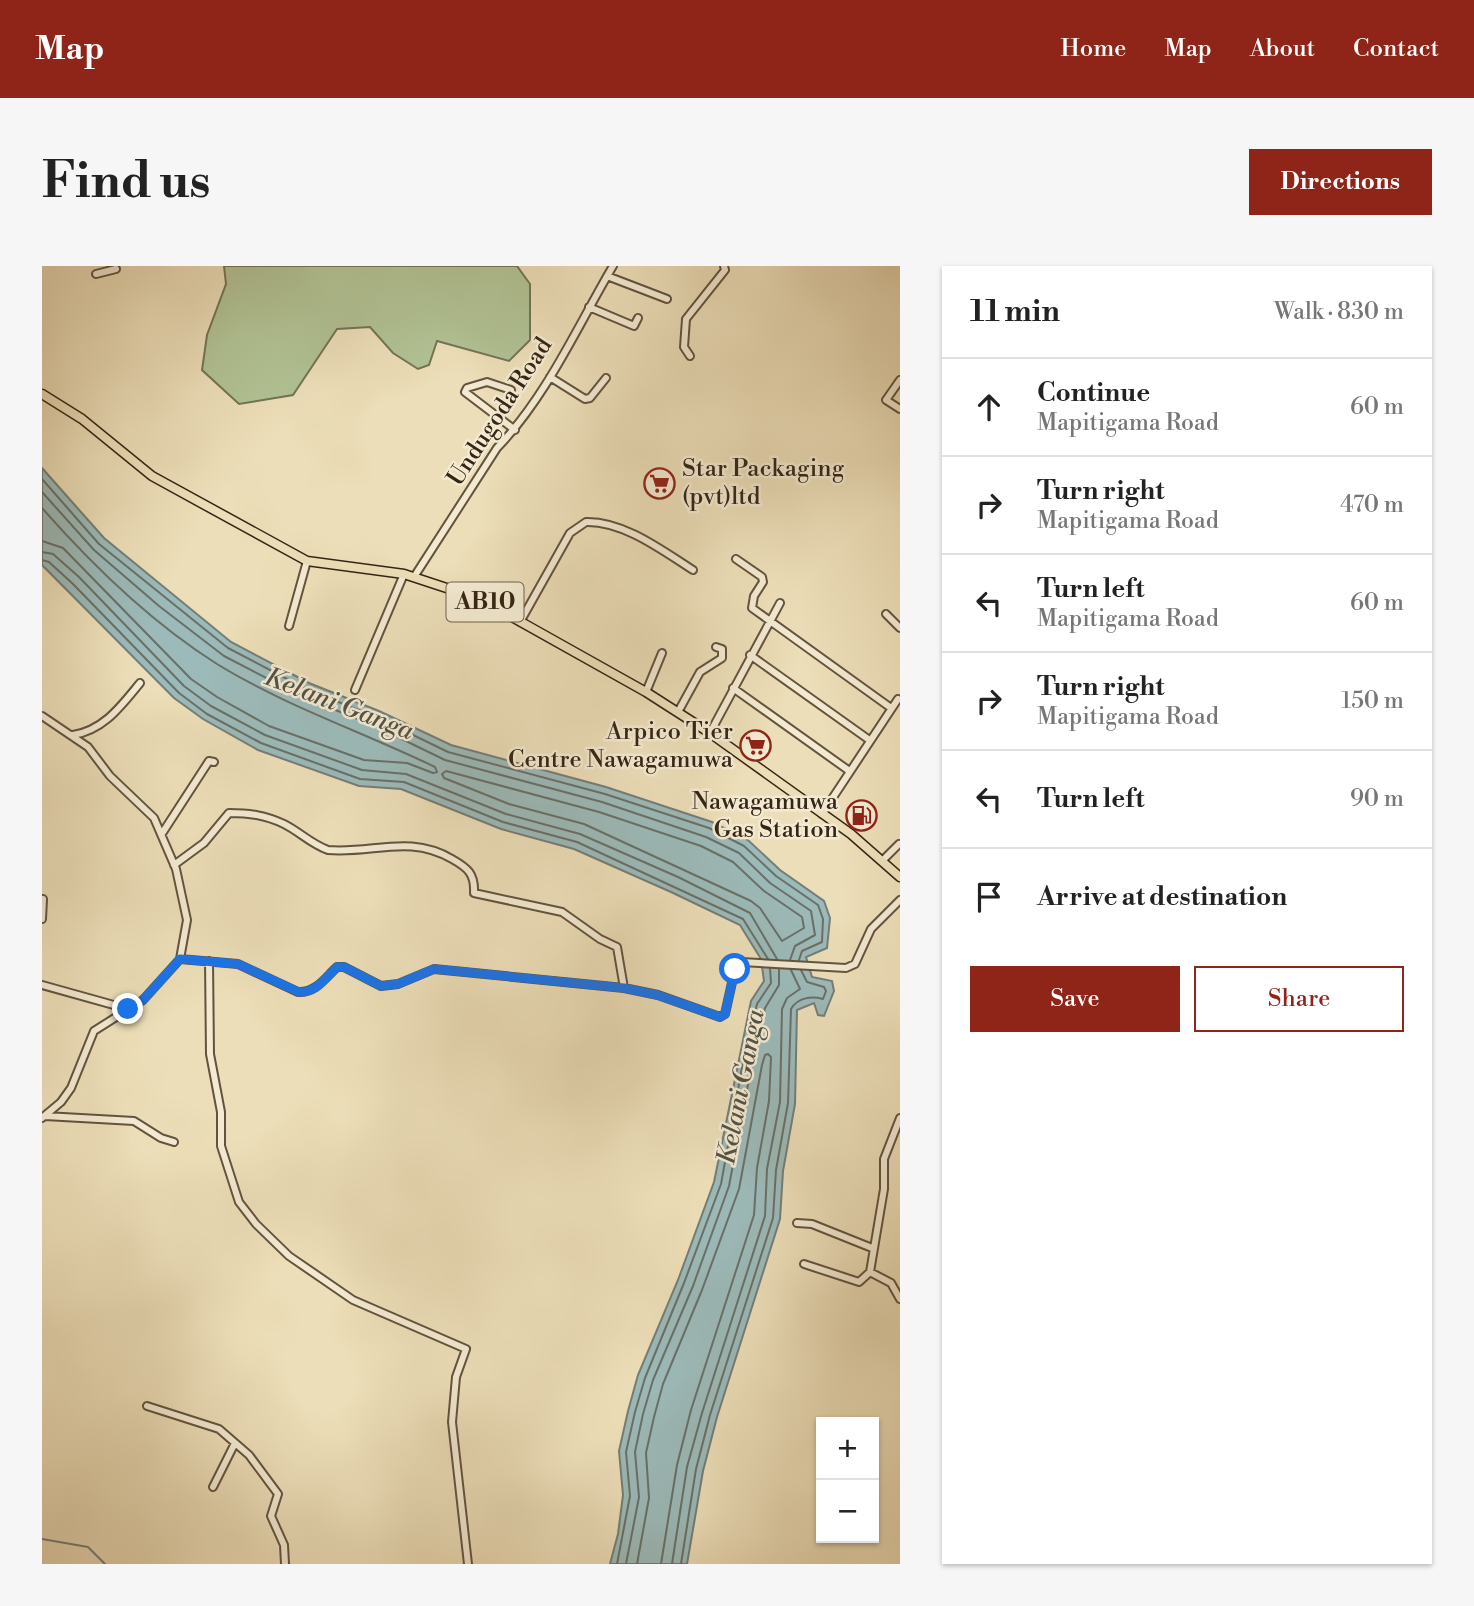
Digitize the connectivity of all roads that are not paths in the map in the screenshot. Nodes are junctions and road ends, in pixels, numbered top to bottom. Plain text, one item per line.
1 (613, 266) edge
2 (724, 266) edge
3 (116, 270) dead end
4 (96, 274) dead end
5 (607, 276) junction
6 (667, 299) dead end
7 (589, 307) junction
8 (638, 318) dead end
9 (690, 356) dead end
10 (550, 377) junction
11 (606, 378) dead end
12 (900, 380) edge
13 (511, 390) dead end
14 (42, 394) edge
15 (900, 409) edge
16 (515, 430) junction
17 (736, 559) dead end
18 (307, 561) junction
19 (693, 570) dead end
20 (404, 574) junction
21 (414, 577) junction
22 (780, 603) dead end
23 (887, 614) dead end
24 (520, 622) junction
25 (769, 622) junction
26 (289, 626) dead end
27 (900, 628) edge
28 (716, 647) dead end
29 (662, 653) dead end
30 (750, 655) junction
31 (709, 658) dead end
32 (704, 669) junction
33 (140, 683) dead end
34 (733, 688) junction
35 (355, 690) dead end
36 (646, 692) junction
37 (898, 699) dead end
38 (891, 708) junction
39 (678, 712) junction
40 (42, 716) edge
41 (710, 733) junction
42 (73, 735) junction
43 (869, 739) junction
44 (214, 762) dead end
45 (848, 769) junction
46 (822, 814) junction
47 (163, 832) junction
48 (899, 845) edge
49 (883, 860) junction
50 (174, 865) junction
51 (900, 877) edge
52 (43, 899) edge
53 (900, 900) edge
54 (42, 919) edge
55 (180, 959) junction
56 (209, 961) junction
57 (42, 985) edge
58 (624, 988) junction
59 (128, 1009) junction
60 (43, 1117) edge
61 (900, 1118) edge
62 (174, 1142) dead end
63 (797, 1223) dead end
64 (872, 1248) junction
65 (804, 1264) dead end
66 (870, 1272) junction
67 (900, 1298) edge
68 (147, 1406) dead end
69 (235, 1443) junction
70 (213, 1487) dead end
71 (285, 1564) edge
72 (468, 1564) edge

1 - 5 street, Undugoda Road
2 - 9 street
3 - 4 street
5 - 6 street
5 - 7 street, Undugoda Road
7 - 8 street
7 - 10 street, Undugoda Road
10 - 11 street
10 - 16 street, Undugoda Road
12 - 15 street
13 - 16 street
14 - 18 main road, AB10
16 - 21 street, Undugoda Road
17 - 25 street
18 - 20 main road, AB10
18 - 26 street
19 - 24 street
20 - 21 main road, AB10
20 - 35 street
21 - 24 main road, AB10
22 - 25 street
23 - 27 street
24 - 36 main road, AB10
25 - 30 street
25 - 38 street
28 - 32 street
29 - 36 street
30 - 34 street
30 - 43 street
31 - 32 street
32 - 39 street
33 - 42 street
34 - 41 street
34 - 45 street
36 - 39 main road, AB10
37 - 38 street
38 - 43 street
39 - 41 main road, AB10
40 - 42 street
41 - 46 main road, AB10
42 - 47 street
43 - 45 street
44 - 47 street
45 - 46 street
46 - 49 main road, AB10
47 - 50 street
48 - 49 street
49 - 51 main road, AB10
50 - 55 street
50 - 58 street
52 - 54 street
53 - 58 street
55 - 56 street
55 - 59 street
56 - 58 street
56 - 72 street
57 - 59 street
59 - 60 street
60 - 62 street
61 - 64 street
63 - 64 street
64 - 66 street
65 - 66 street
66 - 67 street
68 - 69 street
69 - 70 street
69 - 71 street

